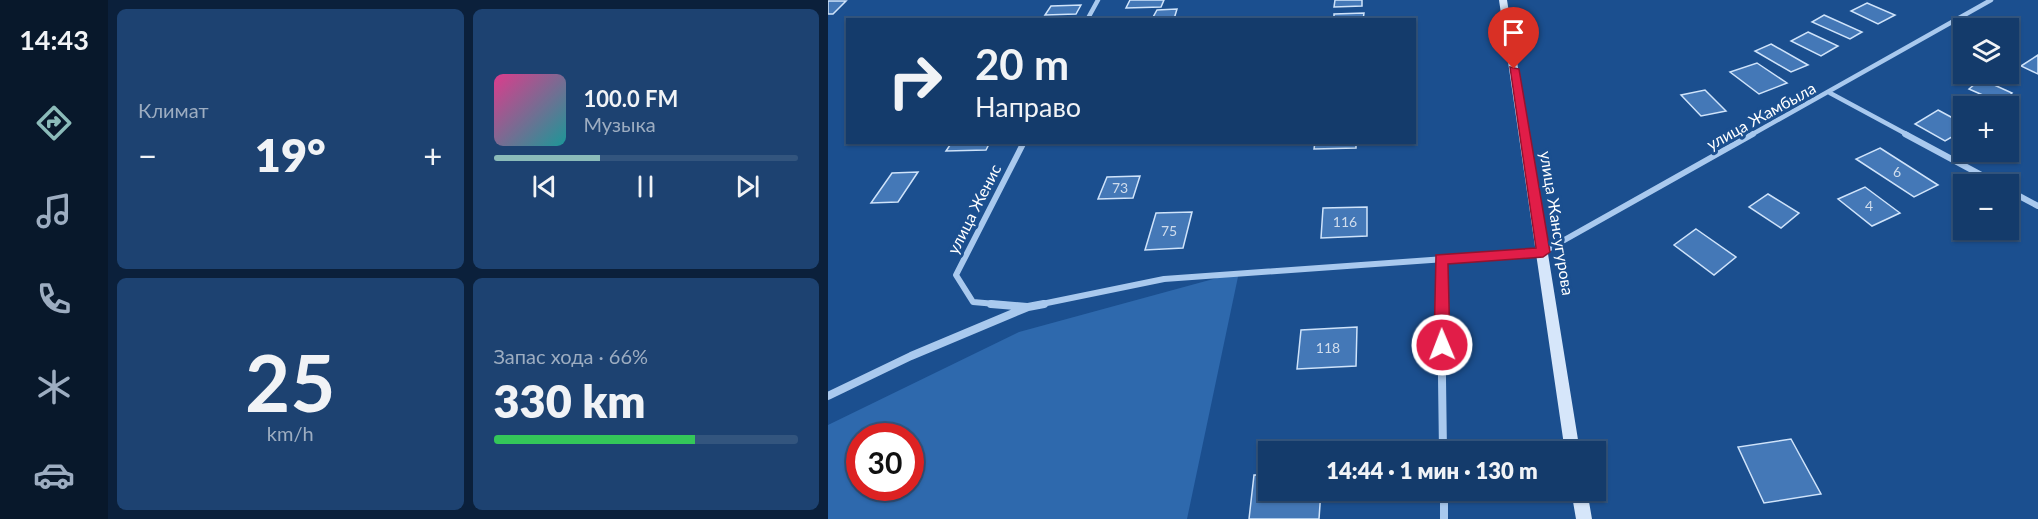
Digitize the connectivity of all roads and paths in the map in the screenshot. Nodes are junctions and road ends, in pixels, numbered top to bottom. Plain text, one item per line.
1 (1098, 0) edge
2 (1503, 0) edge
3 (1991, 0) edge
4 (1088, 18) edge
5 (1830, 93) junction
6 (1023, 144) edge
7 (1980, 174) edge
8 (2019, 196) edge
9 (2038, 206) edge
10 (1543, 252) junction
11 (1441, 259) junction
12 (1028, 307) junction
13 (828, 396) edge
14 (1443, 441) edge
15 (1572, 441) edge
16 (1444, 501) edge
17 (1581, 501) edge
18 (1444, 519) edge
19 (1584, 519) edge

1 - 4 street
2 - 10 main road, улица Жансугурова
3 - 5 street, улица Жамбыла
5 - 7 street
5 - 10 street, улица Жамбыла
6 - 12 street, улица Женис
8 - 9 street
10 - 11 street
10 - 15 main road, улица Жансугурова
11 - 12 street
11 - 14 street
12 - 13 street
16 - 18 street
17 - 19 main road

